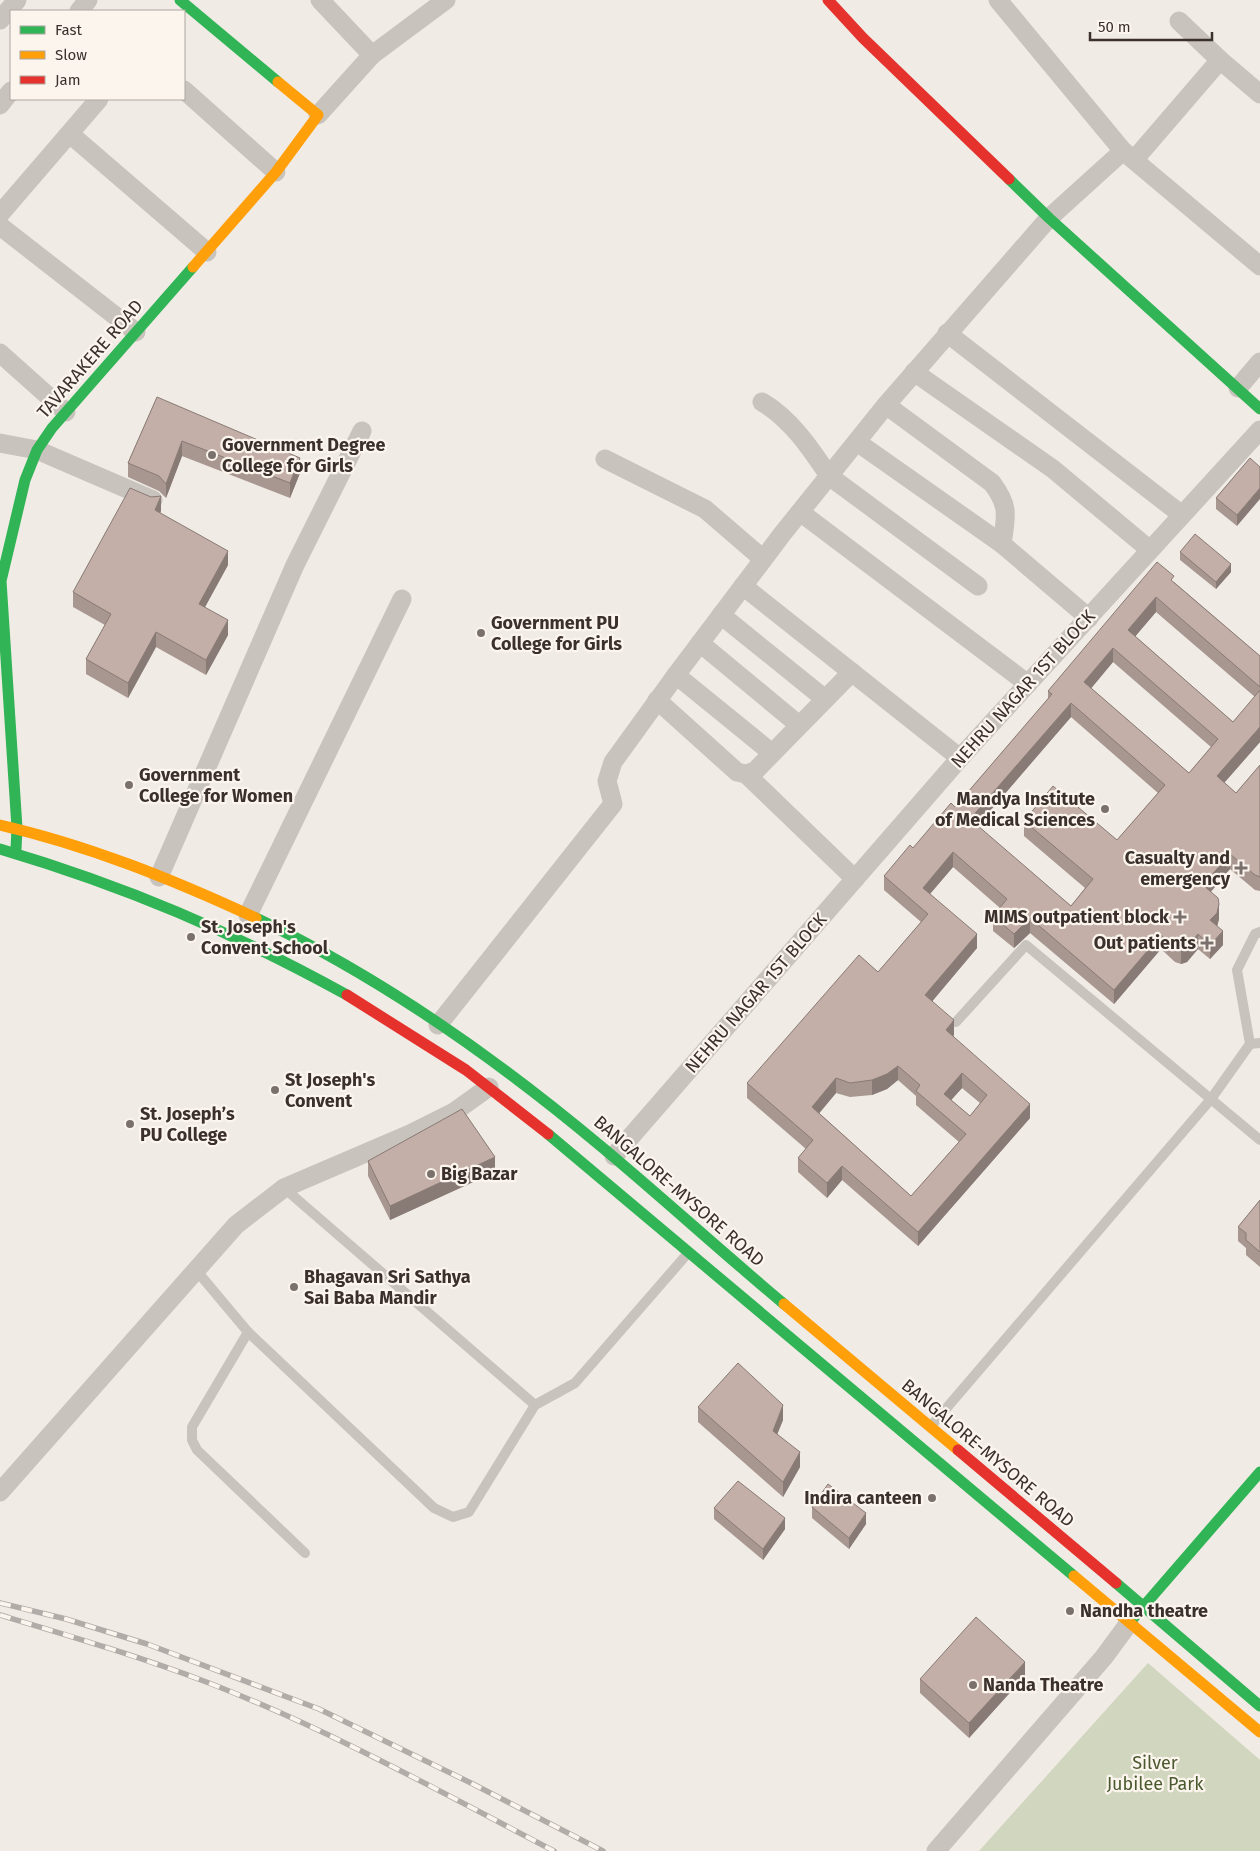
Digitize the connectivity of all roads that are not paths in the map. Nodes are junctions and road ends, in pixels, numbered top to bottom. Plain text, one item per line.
1 (17, 0) edge
2 (88, 0) edge
3 (320, 0) edge
4 (446, 0) edge
5 (828, 0) edge
6 (998, 0) edge
7 (178, 4) edge
8 (80, 10) edge
9 (1, 17) edge
10 (1179, 21) dead end
11 (372, 55) junction
12 (1220, 60) junction
13 (185, 91) edge
14 (10, 92) edge
15 (1260, 94) edge
16 (98, 100) edge
17 (0, 104) edge
18 (318, 115) junction
19 (70, 134) junction
20 (1128, 156) junction
21 (276, 172) junction
22 (0, 214) edge
23 (1049, 218) junction
24 (0, 226) edge
25 (207, 252) junction
26 (1260, 266) edge
27 (136, 332) junction
28 (947, 333) junction
29 (0, 353) edge
30 (1260, 362) edge
31 (914, 372) junction
32 (1238, 388) junction
33 (762, 402) dead end
34 (886, 405) junction
35 (1260, 409) edge
36 (66, 412) junction
37 (1260, 430) edge
38 (362, 431) dead end
39 (857, 442) junction
40 (0, 443) edge
41 (37, 450) junction
42 (605, 459) dead end
43 (829, 476) junction
44 (155, 501) edge
45 (800, 512) junction
46 (1182, 516) junction
47 (1002, 544) junction
48 (1150, 550) junction
49 (763, 559) junction
50 (1, 581) edge
51 (743, 586) junction
52 (978, 586) dead end
53 (402, 599) dead end
54 (721, 616) junction
55 (1089, 618) junction
56 (700, 643) junction
57 (852, 672) junction
58 (676, 674) junction
59 (1028, 684) junction
60 (825, 699) junction
61 (657, 700) junction
62 (799, 726) junction
63 (772, 753) junction
64 (960, 758) junction
65 (746, 774) junction
66 (0, 825) edge
67 (17, 828) junction
68 (0, 849) edge
69 (16, 854) junction
70 (159, 877) junction
71 (855, 879) junction
72 (248, 915) junction
73 (1260, 932) edge
74 (956, 1022) dead end
75 (438, 1025) junction
76 (1255, 1043) edge
77 (489, 1087) junction
78 (1211, 1099) junction
79 (1260, 1140) edge
80 (614, 1156) junction
81 (284, 1188) junction
82 (705, 1237) junction
83 (688, 1253) junction
84 (196, 1270) junction
85 (248, 1332) junction
86 (535, 1405) junction
87 (931, 1427) junction
88 (915, 1445) junction
89 (1260, 1472) edge
90 (0, 1492) edge
91 (305, 1553) dead end
92 (1144, 1606) junction
93 (1129, 1623) junction
94 (1260, 1706) edge
95 (1260, 1732) edge
96 (936, 1851) edge

1 - 9 street
2 - 8 street
3 - 11 street
4 - 11 street
5 - 23 main road
6 - 20 street
7 - 18 main road
10 - 12 street
11 - 18 street
12 - 15 street
12 - 20 street
13 - 21 street
14 - 17 street
16 - 19 street
18 - 21 main road, TAVARAKERE ROAD
19 - 22 street
19 - 25 street
20 - 23 street
20 - 26 street
21 - 25 main road, TAVARAKERE ROAD
23 - 28 street
23 - 32 main road
24 - 27 street
25 - 27 main road, TAVARAKERE ROAD
27 - 36 main road, TAVARAKERE ROAD
28 - 31 street
28 - 46 street
29 - 36 street
30 - 32 street
31 - 34 street
31 - 48 street
32 - 35 main road
33 - 43 street
34 - 39 street
34 - 47 street
36 - 41 main road, TAVARAKERE ROAD
37 - 46 street, NEHRU NAGAR 1ST BLOCK
38 - 70 street
39 - 43 street
39 - 47 street
40 - 41 street
41 - 44 street
41 - 50 main road, TAVARAKERE ROAD
42 - 49 street
43 - 45 street
43 - 52 street
45 - 49 street
45 - 59 street
46 - 48 street, NEHRU NAGAR 1ST BLOCK
47 - 55 street
48 - 55 street, NEHRU NAGAR 1ST BLOCK
49 - 51 street
50 - 67 main road, TAVARAKERE ROAD
51 - 54 street
51 - 57 street
53 - 72 street
54 - 56 street
54 - 60 street
55 - 59 street, NEHRU NAGAR 1ST BLOCK
56 - 58 street
56 - 62 street
57 - 60 street
57 - 64 street
58 - 61 street
58 - 63 street
59 - 64 street, NEHRU NAGAR 1ST BLOCK
60 - 62 street
61 - 65 street
61 - 75 street
62 - 63 street
63 - 65 street
64 - 71 street, NEHRU NAGAR 1ST BLOCK
65 - 71 street
66 - 67 main road, BANGALORE-MYSORE ROAD
67 - 69 main road, TAVARAKERE ROAD
67 - 70 main road, BANGALORE-MYSORE ROAD
68 - 69 main road
69 - 77 main road
70 - 72 main road, BANGALORE-MYSORE ROAD
71 - 80 street, NEHRU NAGAR 1ST BLOCK
72 - 75 main road, BANGALORE-MYSORE ROAD
73 - 76 lane
74 - 78 lane
75 - 80 main road, BANGALORE-MYSORE ROAD
76 - 78 lane
77 - 81 street
77 - 83 main road
78 - 79 lane
78 - 87 lane
80 - 82 main road, BANGALORE-MYSORE ROAD
81 - 84 street
81 - 86 lane
82 - 83 lane
82 - 87 main road, BANGALORE-MYSORE ROAD
83 - 86 lane
83 - 88 main road
84 - 85 lane
84 - 90 street
85 - 86 lane
85 - 91 lane
87 - 88 lane
87 - 92 main road, BANGALORE-MYSORE ROAD
88 - 93 main road
89 - 92 main road
92 - 93 main road
92 - 94 main road, BANGALORE-MYSORE ROAD
93 - 95 main road
93 - 96 street

